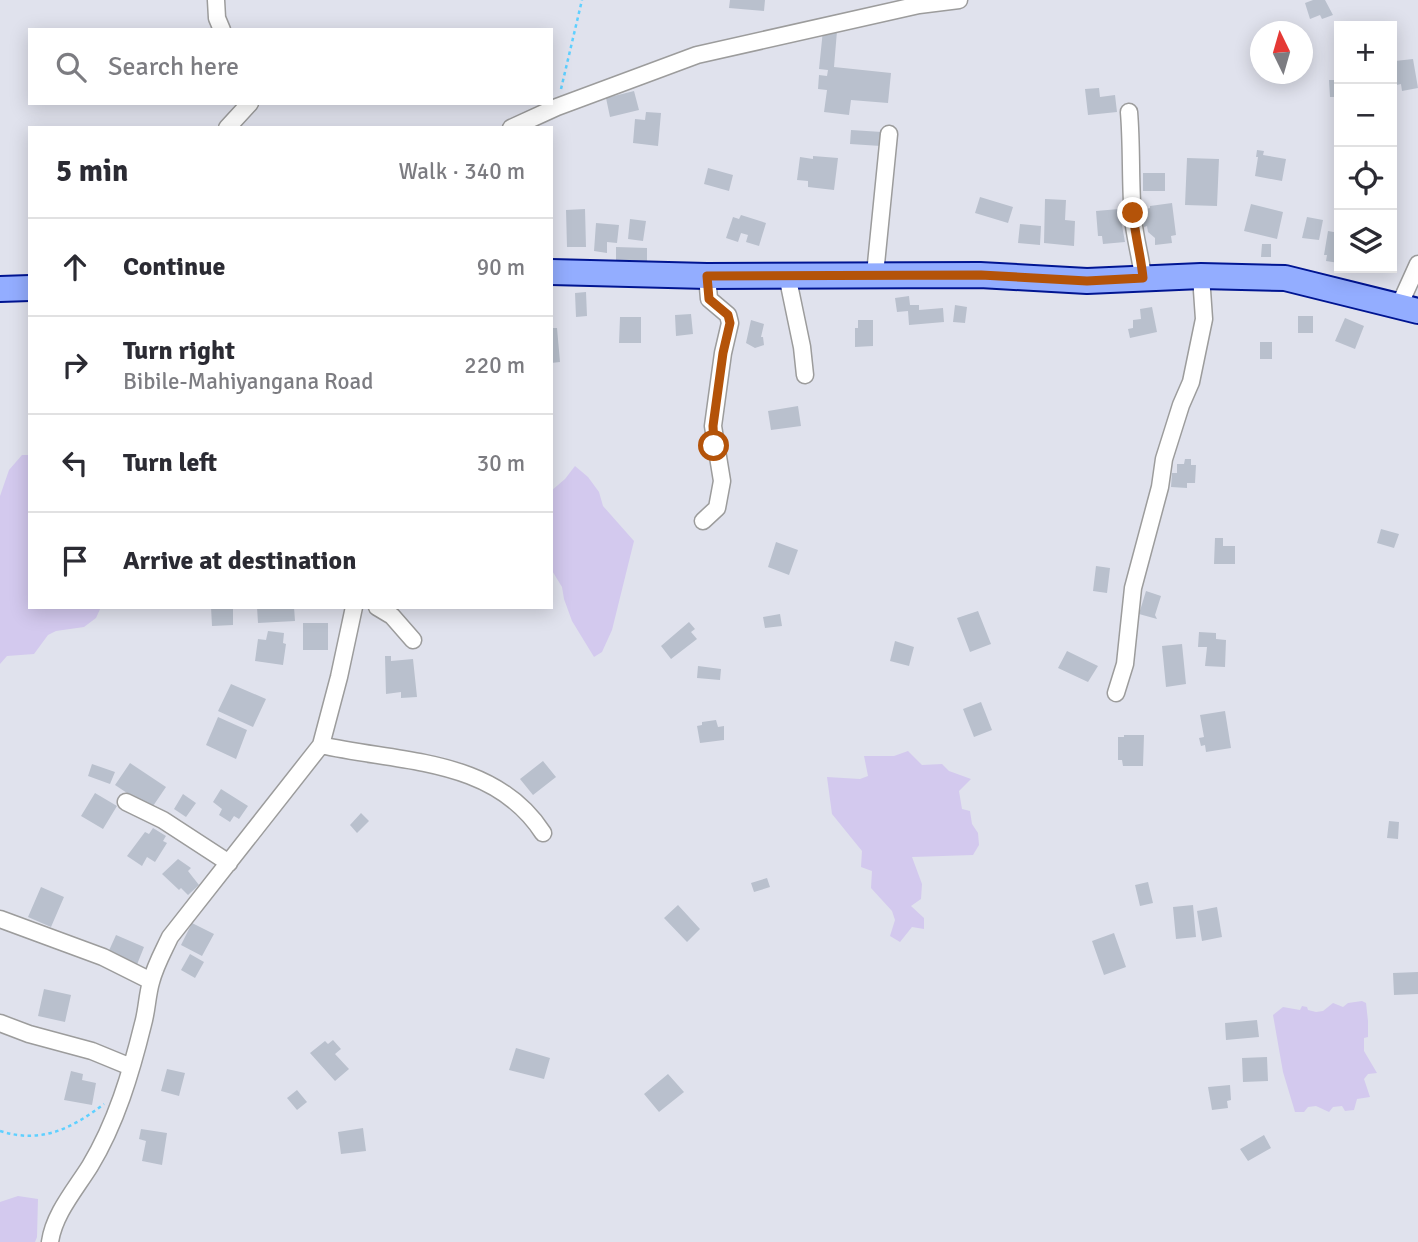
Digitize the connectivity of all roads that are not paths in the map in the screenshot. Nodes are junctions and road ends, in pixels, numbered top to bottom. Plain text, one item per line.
1 (216, 0) edge
2 (958, 0) edge
3 (221, 28) edge
4 (248, 105) edge
5 (1129, 112) dead end
6 (229, 126) edge
7 (515, 126) edge
8 (889, 134) dead end
9 (1418, 264) edge
10 (553, 272) edge
11 (875, 274) junction
12 (787, 275) junction
13 (707, 276) junction
14 (1200, 276) junction
15 (1143, 278) junction
16 (28, 288) edge
17 (0, 289) edge
18 (1409, 308) edge
19 (805, 375) dead end
20 (703, 521) dead end
21 (354, 609) edge
22 (380, 609) edge
23 (413, 640) dead end
24 (1116, 693) dead end
25 (321, 745) junction
26 (127, 802) dead end
27 (543, 832) dead end
28 (229, 863) junction
29 (0, 919) edge
30 (151, 981) junction
31 (0, 1023) edge
32 (131, 1067) junction
33 (50, 1242) edge

1 - 3 street
2 - 7 street
4 - 6 street
5 - 15 street
8 - 11 street
9 - 18 street
10 - 13 main road
11 - 12 main road
11 - 15 main road
12 - 13 main road
12 - 19 street
13 - 20 street
14 - 15 main road
14 - 18 main road
14 - 24 street
16 - 17 main road
21 - 25 street
22 - 23 street
25 - 27 street
25 - 28 street
26 - 28 street
28 - 30 street
29 - 30 street
30 - 32 street
31 - 32 street
32 - 33 street

